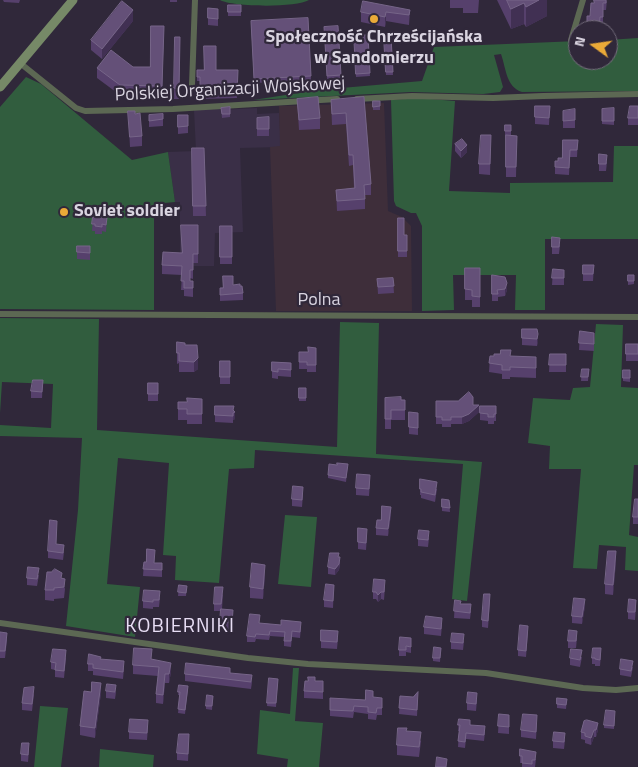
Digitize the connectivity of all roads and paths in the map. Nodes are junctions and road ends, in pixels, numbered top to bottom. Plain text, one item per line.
1 (73, 0) edge
2 (195, 0) edge
3 (582, 0) edge
4 (576, 20) edge
5 (20, 63) junction
6 (192, 85) dead end
7 (0, 87) edge
8 (638, 94) edge
9 (340, 99) edge
10 (349, 99) edge
11 (0, 314) edge
12 (638, 317) edge
13 (0, 624) edge
14 (638, 688) edge

1 - 5 street
2 - 6 street
3 - 4 street
5 - 7 street
5 - 9 street, Polskiej Organizacji Wojskowej
8 - 10 street, Polskiej Organizacji Wojskowej
11 - 12 street, Polna
13 - 14 street

